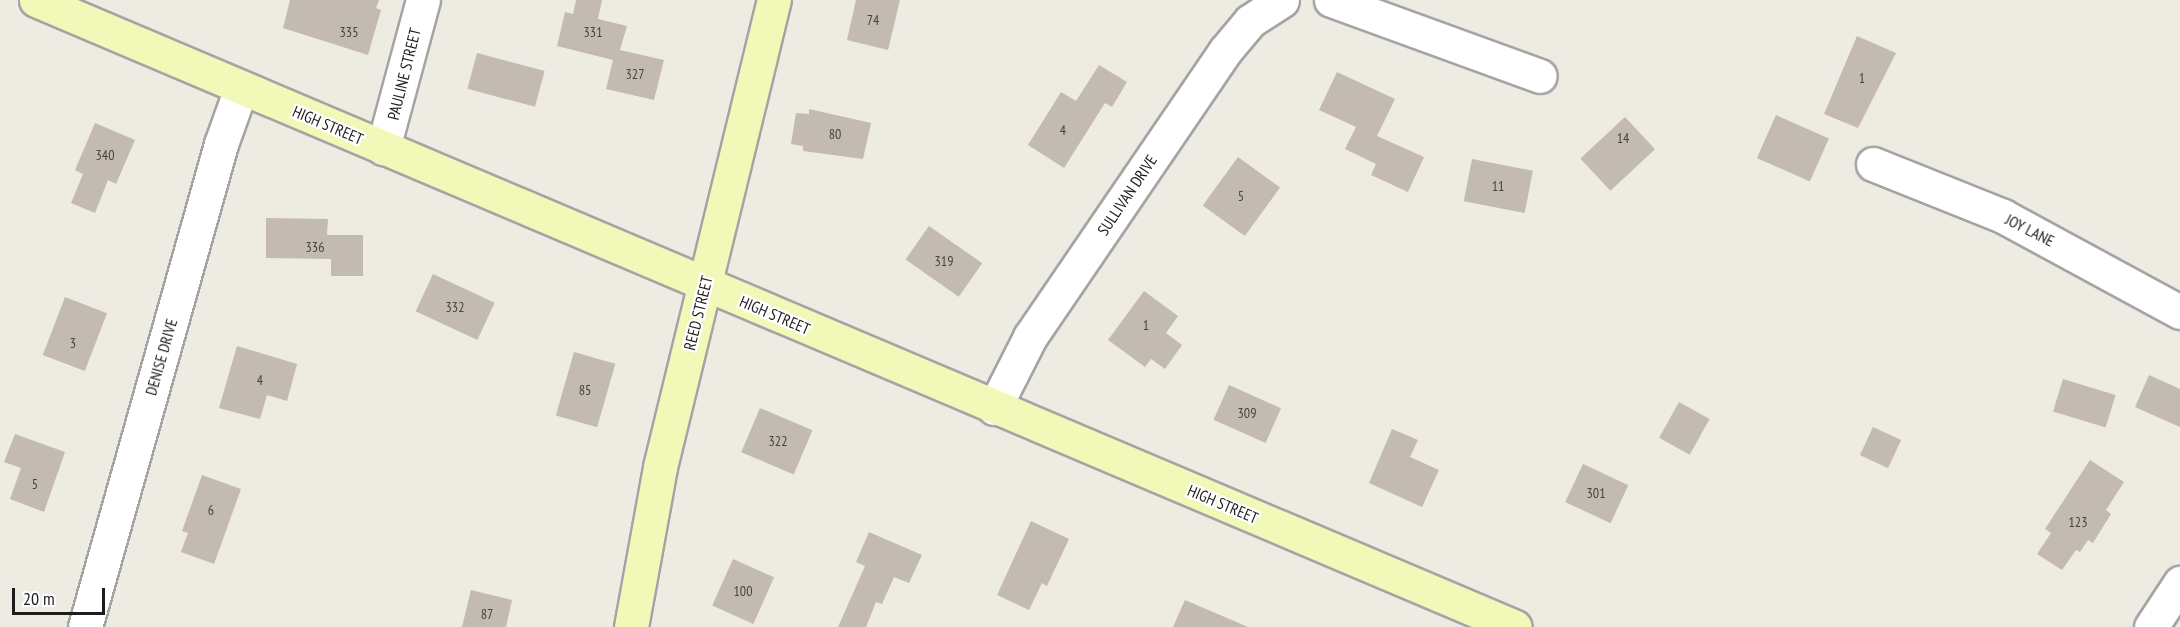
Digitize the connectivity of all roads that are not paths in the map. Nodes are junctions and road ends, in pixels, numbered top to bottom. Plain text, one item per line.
1 (36, 0) edge
2 (423, 0) edge
3 (774, 0) edge
4 (1282, 0) edge
5 (1331, 0) edge
6 (72, 7) edge
7 (1540, 76) dead end
8 (241, 88) junction
9 (383, 148) junction
10 (1873, 164) dead end
11 (704, 286) junction
12 (2180, 312) edge
13 (994, 408) junction
14 (2178, 589) edge
15 (85, 627) edge
16 (631, 627) edge
17 (1515, 627) edge
18 (2151, 627) edge

1 - 6 main road, HIGH STREET
2 - 9 street, PAULINE STREET
3 - 11 main road, REED STREET
4 - 13 street, SULLIVAN DRIVE
5 - 7 street
6 - 8 main road, HIGH STREET
8 - 9 main road, HIGH STREET
8 - 15 street, DENISE DRIVE
9 - 11 main road, HIGH STREET
10 - 12 street, JOY LANE
11 - 13 main road, HIGH STREET
11 - 16 main road, REED STREET
13 - 17 main road, HIGH STREET
14 - 18 street

